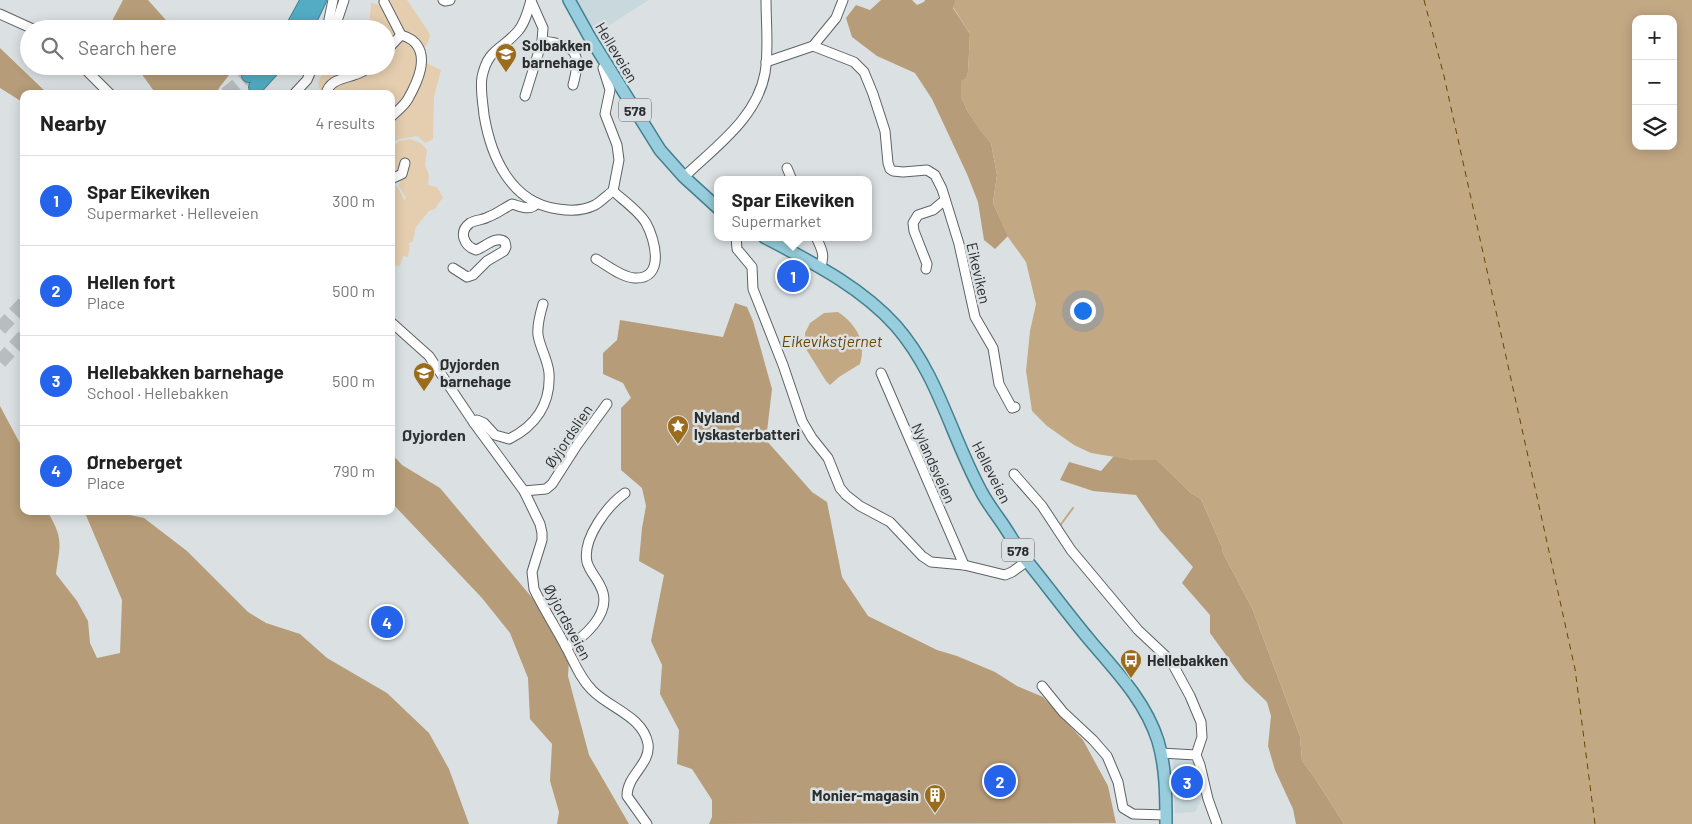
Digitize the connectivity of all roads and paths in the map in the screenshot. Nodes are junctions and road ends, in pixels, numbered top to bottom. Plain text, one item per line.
1 (308, 0) edge
2 (319, 0) edge
3 (333, 0) edge
4 (344, 0) edge
5 (442, 0) edge
6 (450, 0) edge
7 (569, 0) edge
8 (766, 0) edge
9 (843, 0) edge
10 (531, 1) edge
11 (384, 2) dead end
12 (0, 14) edge
13 (297, 20) edge
14 (309, 20) edge
15 (329, 20) edge
16 (337, 20) edge
17 (394, 20) edge
18 (395, 22) edge
19 (20, 23) edge
20 (402, 35) junction
21 (542, 41) junction
22 (395, 42) edge
23 (812, 46) junction
24 (766, 62) junction
25 (606, 64) junction
26 (91, 75) edge
27 (267, 75) edge
28 (309, 75) edge
29 (356, 75) edge
30 (573, 85) dead end
31 (256, 87) tunnel mouth
32 (106, 90) edge
33 (298, 90) edge
34 (327, 90) edge
35 (525, 96) dead end
36 (395, 113) edge
37 (405, 163) dead end
38 (787, 168) dead end
39 (790, 176) edge
40 (395, 177) edge
41 (684, 177) junction
42 (612, 191) junction
43 (945, 200) junction
44 (537, 203) junction
45 (714, 204) edge
46 (736, 241) edge
47 (771, 241) edge
48 (818, 241) edge
49 (596, 259) dead end
50 (820, 267) junction
51 (452, 268) dead end
52 (926, 269) dead end
53 (543, 304) dead end
54 (395, 326) edge
55 (993, 348) junction
56 (880, 373) dead end
57 (1003, 402) dead end
58 (607, 404) dead end
59 (1015, 407) dead end
60 (474, 423) junction
61 (1014, 474) dead end
62 (524, 491) junction
63 (624, 494) dead end
64 (1027, 561) junction
65 (964, 565) junction
66 (566, 647) junction
67 (1042, 686) dead end
68 (1161, 753) junction
69 (1196, 755) junction
70 (1166, 820) edge
71 (647, 824) edge
72 (1217, 824) edge

1 - 13 highway
2 - 14 highway
3 - 15 street
4 - 16 street
5 - 6 street
7 - 25 main road, Helleveien / 578
8 - 24 street
9 - 23 street
10 - 21 street
10 - 44 street
11 - 17 street
12 - 19 street
18 - 20 street
20 - 22 street
20 - 36 street
21 - 30 street
21 - 35 street
23 - 24 street
23 - 43 street, Eikeviken
24 - 41 street
25 - 41 main road, Helleveien / 578
25 - 42 street
26 - 32 street
27 - 31 highway
28 - 33 street
29 - 34 street
37 - 40 street
38 - 39 street
41 - 45 main road, Helleveien / 578
42 - 44 street
42 - 49 street
43 - 52 street
43 - 55 street, Eikeviken
44 - 51 street
46 - 65 street
47 - 50 main road, Helleveien / 578
48 - 50 street
50 - 64 main road, Helleveien / 578
53 - 60 street
54 - 60 street, Øyjordsveien
55 - 57 street
55 - 59 street, Eikeviken
56 - 65 street, Nylandsveien
58 - 62 street, Øyjordslien
60 - 62 street, Øyjordsveien
61 - 69 street
62 - 66 street, Øyjordsveien
63 - 66 street
64 - 65 street
64 - 68 main road, Helleveien / 578
66 - 71 street, Øyjordsveien
67 - 70 street, Helleveien
68 - 69 street
68 - 70 main road, Helleveien / 578
69 - 72 street

